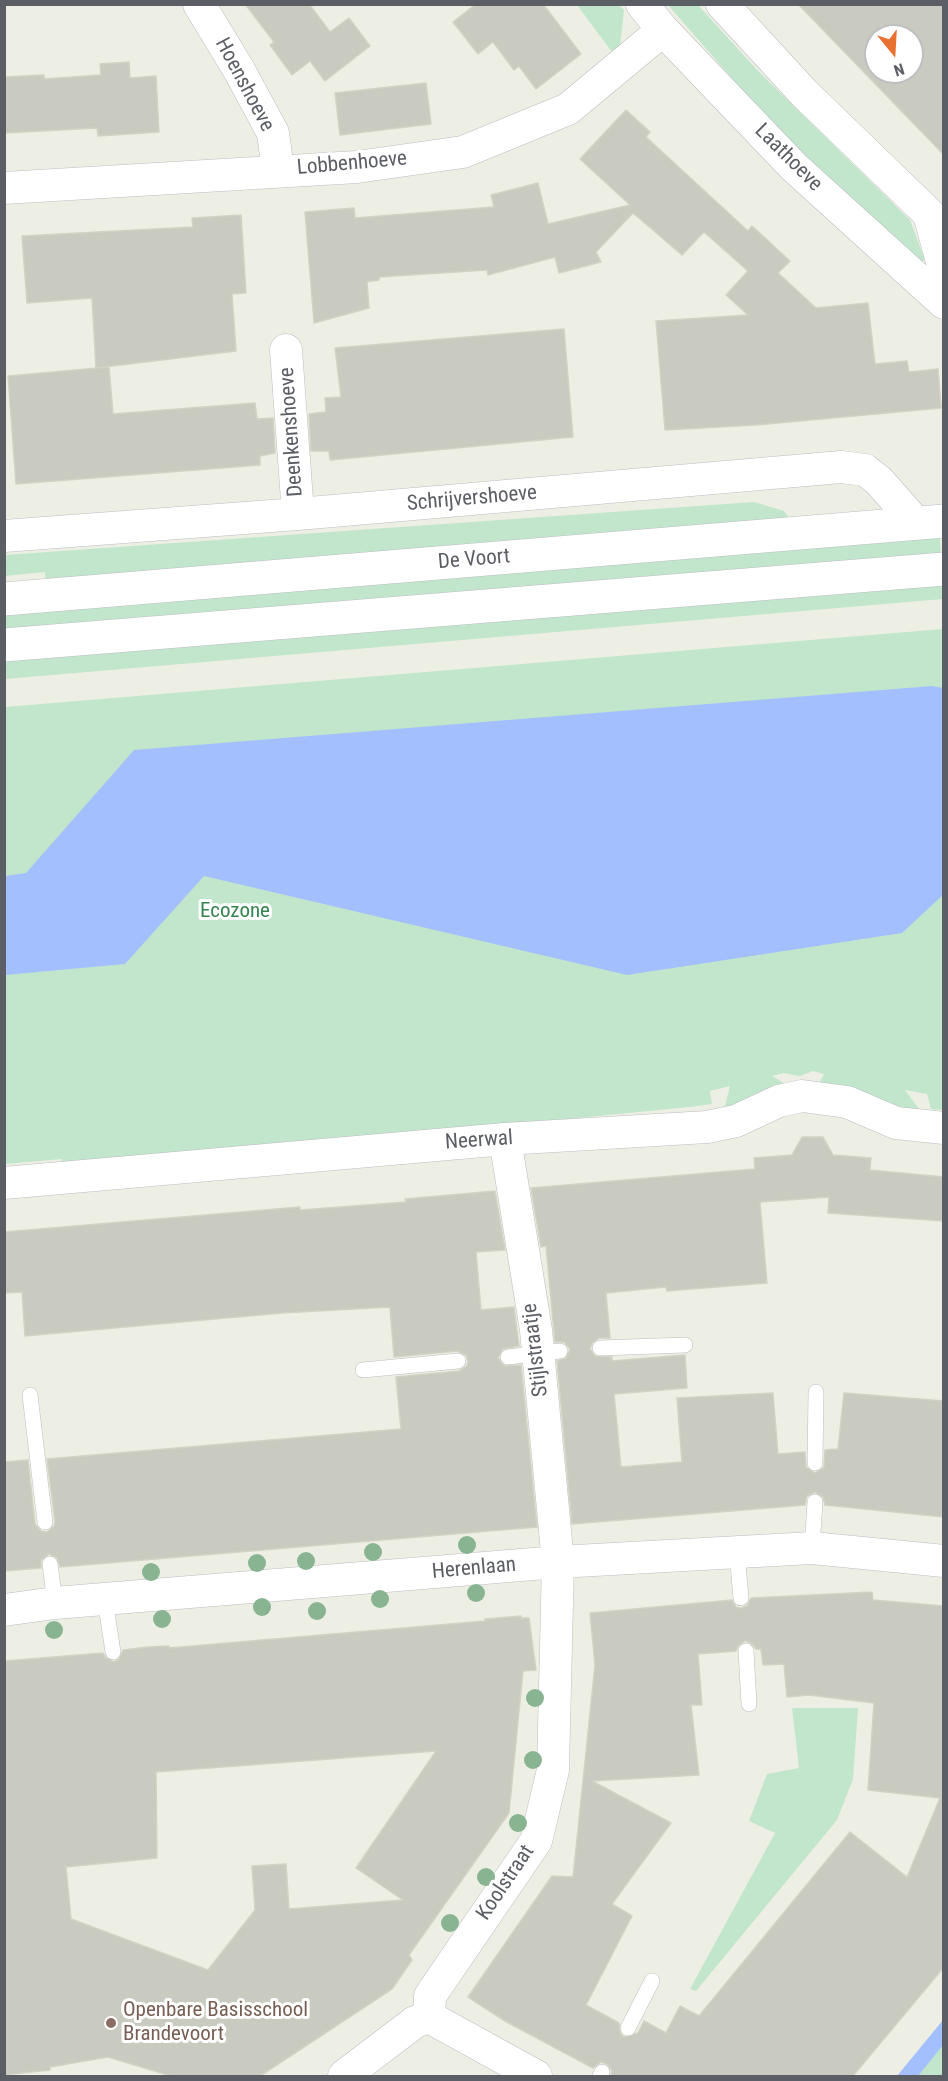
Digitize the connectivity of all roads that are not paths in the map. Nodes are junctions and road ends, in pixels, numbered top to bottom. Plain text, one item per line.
1 (199, 4) edge
2 (642, 4) edge
3 (722, 4) edge
4 (663, 30) junction
5 (278, 170) junction
6 (4, 188) edge
7 (944, 269) edge
8 (944, 303) edge
9 (286, 350) dead end
10 (298, 514) junction
11 (930, 522) edge
12 (4, 536) edge
13 (944, 569) edge
14 (4, 599) edge
15 (4, 645) edge
16 (944, 1128) edge
17 (505, 1139) junction
18 (4, 1183) edge
19 (685, 1345) dead end
20 (600, 1348) dead end
21 (458, 1361) dead end
22 (363, 1370) dead end
23 (816, 1392) dead end
24 (30, 1395) dead end
25 (815, 1462) dead end
26 (815, 1502) dead end
27 (45, 1522) dead end
28 (812, 1548) junction
29 (737, 1552) junction
30 (944, 1561) edge
31 (558, 1562) junction
32 (50, 1564) dead end
33 (741, 1598) dead end
34 (105, 1599) junction
35 (55, 1603) junction
36 (4, 1610) edge
37 (746, 1651) dead end
38 (113, 1652) dead end
39 (750, 1704) dead end
40 (651, 1981) dead end
41 (429, 2017) junction
42 (628, 2028) dead end
43 (344, 2076) edge
44 (536, 2076) edge

1 - 5 street, Hoenshoeve
2 - 4 street, Laathoeve
3 - 7 street
4 - 5 street, Lobbenhoeve
4 - 8 street, Laathoeve
5 - 6 street, Lobbenhoeve
9 - 10 street, Deenkenshoeve
10 - 11 street, Schrijvershoeve
10 - 12 street, Schrijvershoeve
11 - 14 street, De Voort
13 - 15 street
16 - 17 street, Neerwal
17 - 18 street, Neerwal
17 - 31 street, Stijlstraatje
19 - 20 lane
21 - 22 lane
23 - 25 lane
24 - 27 lane
26 - 28 lane
28 - 29 street, Herenlaan
28 - 30 street, Herenlaan
29 - 31 street, Herenlaan
29 - 33 lane
31 - 34 street, Herenlaan
31 - 41 street, Koolstraat
32 - 35 lane
34 - 35 street, Herenlaan
34 - 38 lane
35 - 36 street, Herenlaan
37 - 39 lane
40 - 42 lane
41 - 43 street
41 - 44 street

